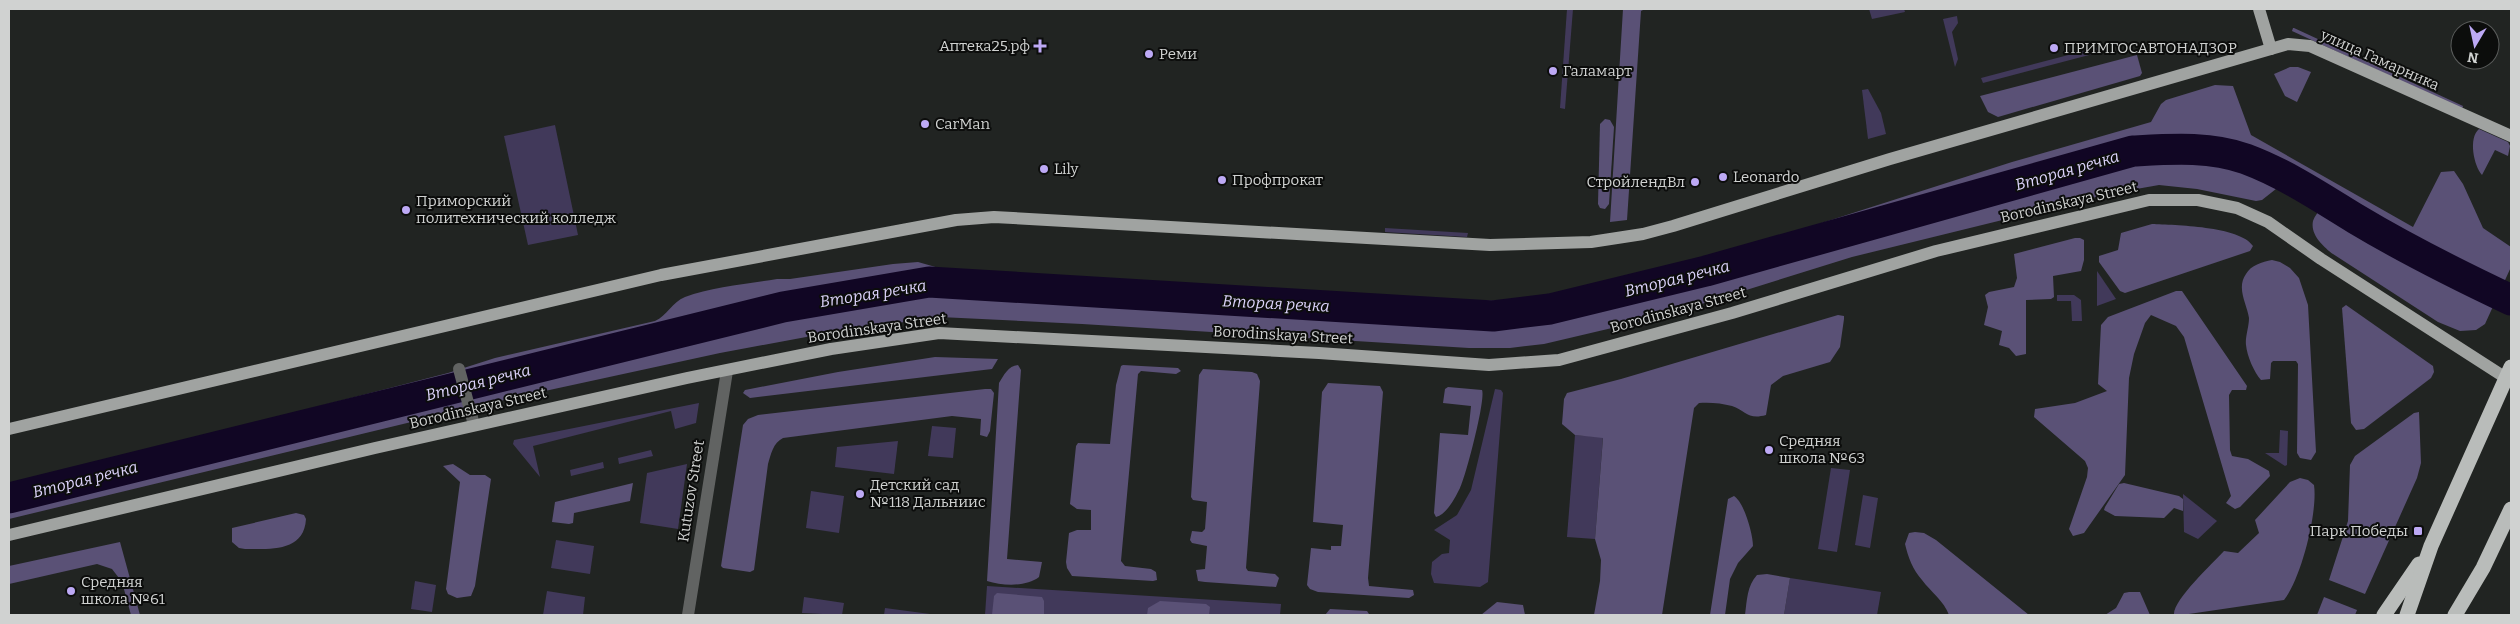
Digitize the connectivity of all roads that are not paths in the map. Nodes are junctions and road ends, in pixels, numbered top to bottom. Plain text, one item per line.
1 (2259, 9) edge
2 (2271, 49) junction
3 (2511, 136) edge
4 (458, 369) dead end
5 (727, 371) junction
6 (2508, 373) edge
7 (474, 425) junction
8 (9, 429) edge
9 (2511, 509) edge
10 (9, 535) edge
11 (2431, 546) junction
12 (2483, 568) junction
13 (688, 615) edge
14 (2384, 615) edge
15 (2407, 615) edge
16 (2455, 615) edge
17 (2468, 615) edge

1 - 2 main road
2 - 3 main road, улица Гамарника
2 - 8 main road
4 - 7 street
5 - 6 main road, Borodinskaya Street
5 - 7 main road, Borodinskaya Street
5 - 13 street, Kutuzov Street
6 - 11 highway
7 - 10 main road, Borodinskaya Street
9 - 12 highway
11 - 14 highway
11 - 15 highway
12 - 16 highway
12 - 17 highway

